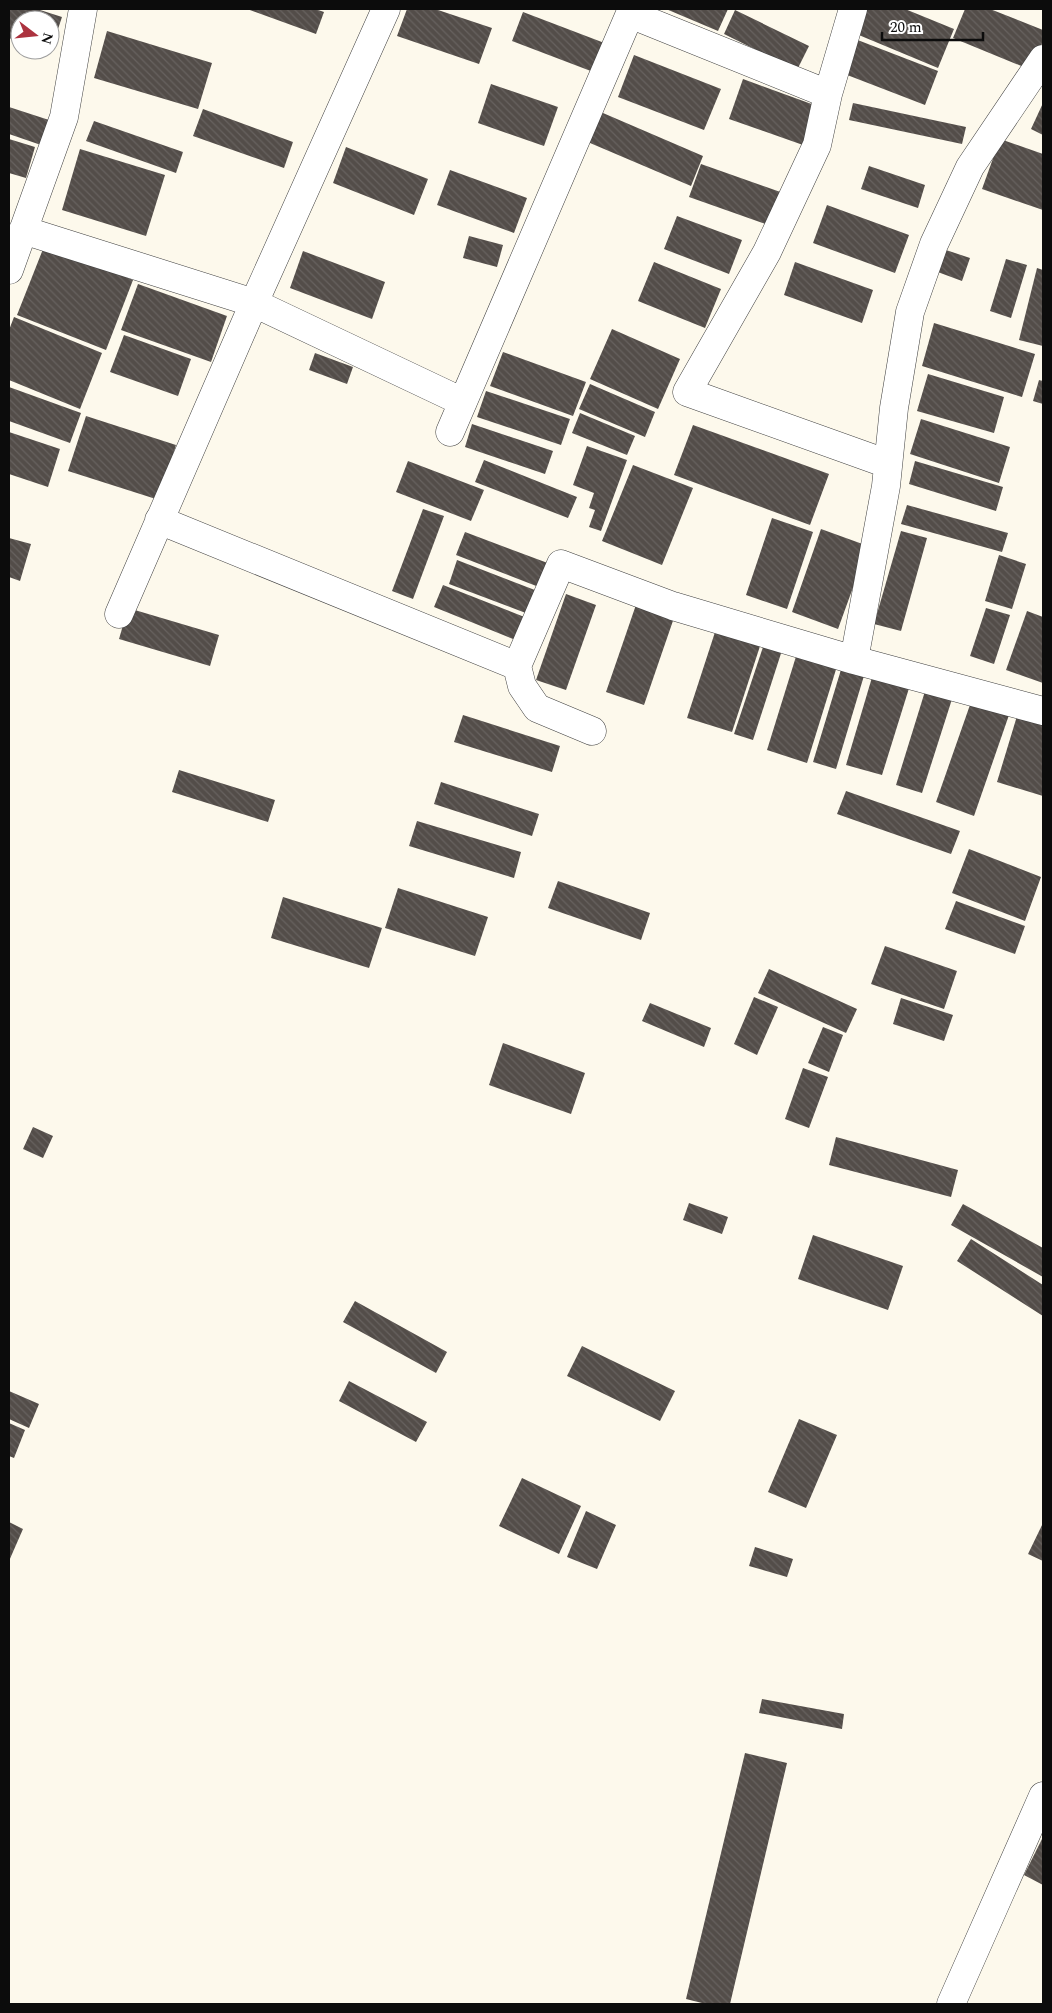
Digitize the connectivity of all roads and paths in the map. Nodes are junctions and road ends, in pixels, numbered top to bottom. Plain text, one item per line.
1 (83, 9) edge
2 (386, 9) edge
3 (853, 9) edge
4 (631, 11) edge
5 (1043, 60) edge
6 (828, 94) junction
7 (23, 230) junction
8 (9, 270) edge
9 (254, 303) junction
10 (463, 402) junction
11 (450, 432) dead end
12 (888, 464) junction
13 (159, 520) junction
14 (119, 614) dead end
15 (854, 660) junction
16 (517, 666) junction
17 (1043, 712) edge
18 (592, 731) dead end
19 (1043, 1796) edge
20 (951, 2004) edge

1 - 7 street
2 - 9 street
3 - 6 street
4 - 6 street
4 - 10 street
5 - 12 street
6 - 12 street
7 - 8 street
7 - 9 street
9 - 10 street
9 - 13 street
10 - 11 street
12 - 15 street
13 - 14 street
13 - 16 street
15 - 16 street
15 - 17 street
16 - 18 street
19 - 20 street

